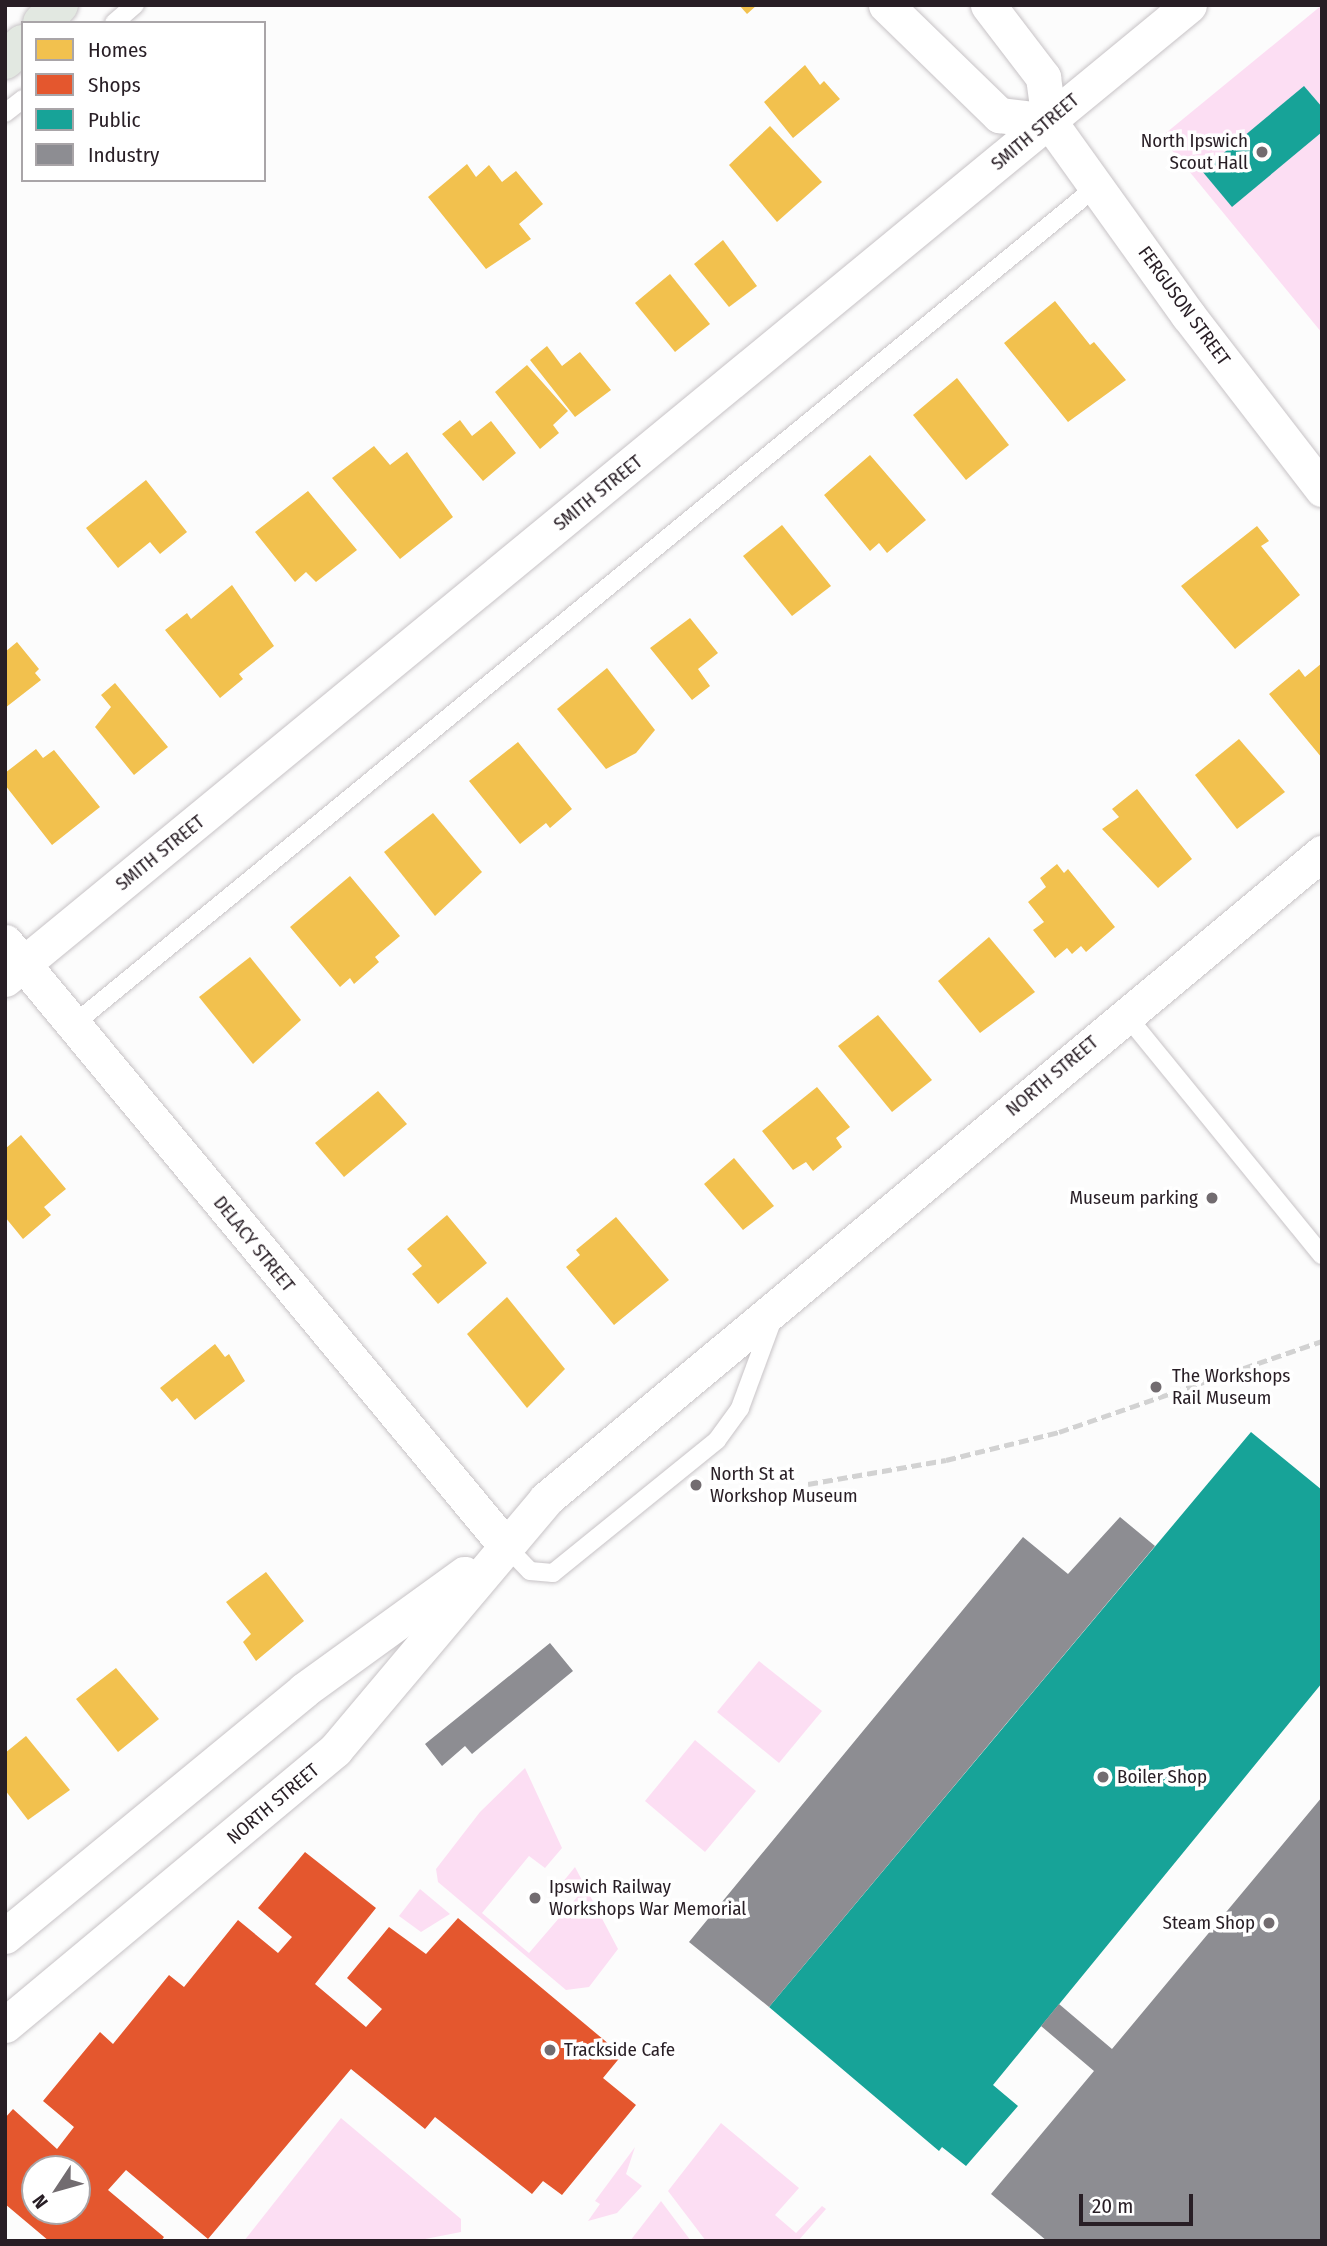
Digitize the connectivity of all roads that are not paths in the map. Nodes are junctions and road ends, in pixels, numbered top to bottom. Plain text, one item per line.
1 (59, 5) edge
2 (135, 5) edge
3 (886, 5) edge
4 (988, 5) edge
5 (1189, 5) edge
6 (44, 21) edge
7 (116, 21) edge
8 (21, 46) edge
9 (5, 60) edge
10 (21, 101) edge
11 (5, 113) edge
12 (1049, 121) junction
13 (1097, 186) junction
14 (1322, 489) edge
15 (1322, 853) edge
16 (11, 962) edge
17 (1126, 1014) junction
18 (74, 1024) junction
19 (1322, 1255) edge
20 (783, 1301) junction
21 (505, 1545) junction
22 (5, 1936) edge
23 (5, 2025) edge

1 - 6 main road
2 - 7 lane
3 - 12 street
4 - 12 street, FERGUSON STREET
5 - 12 street, SMITH STREET
8 - 9 main road
10 - 11 lane
12 - 13 street, FERGUSON STREET
12 - 16 street, SMITH STREET
13 - 14 street, FERGUSON STREET
13 - 18 lane
15 - 17 street, NORTH STREET
16 - 18 street, DELACY STREET
17 - 19 lane
17 - 20 street, NORTH STREET
18 - 21 street, DELACY STREET
20 - 21 street, NORTH STREET
20 - 21 lane, NORTH STREET
21 - 22 street, NORTH STREET
21 - 23 street, NORTH STREET

